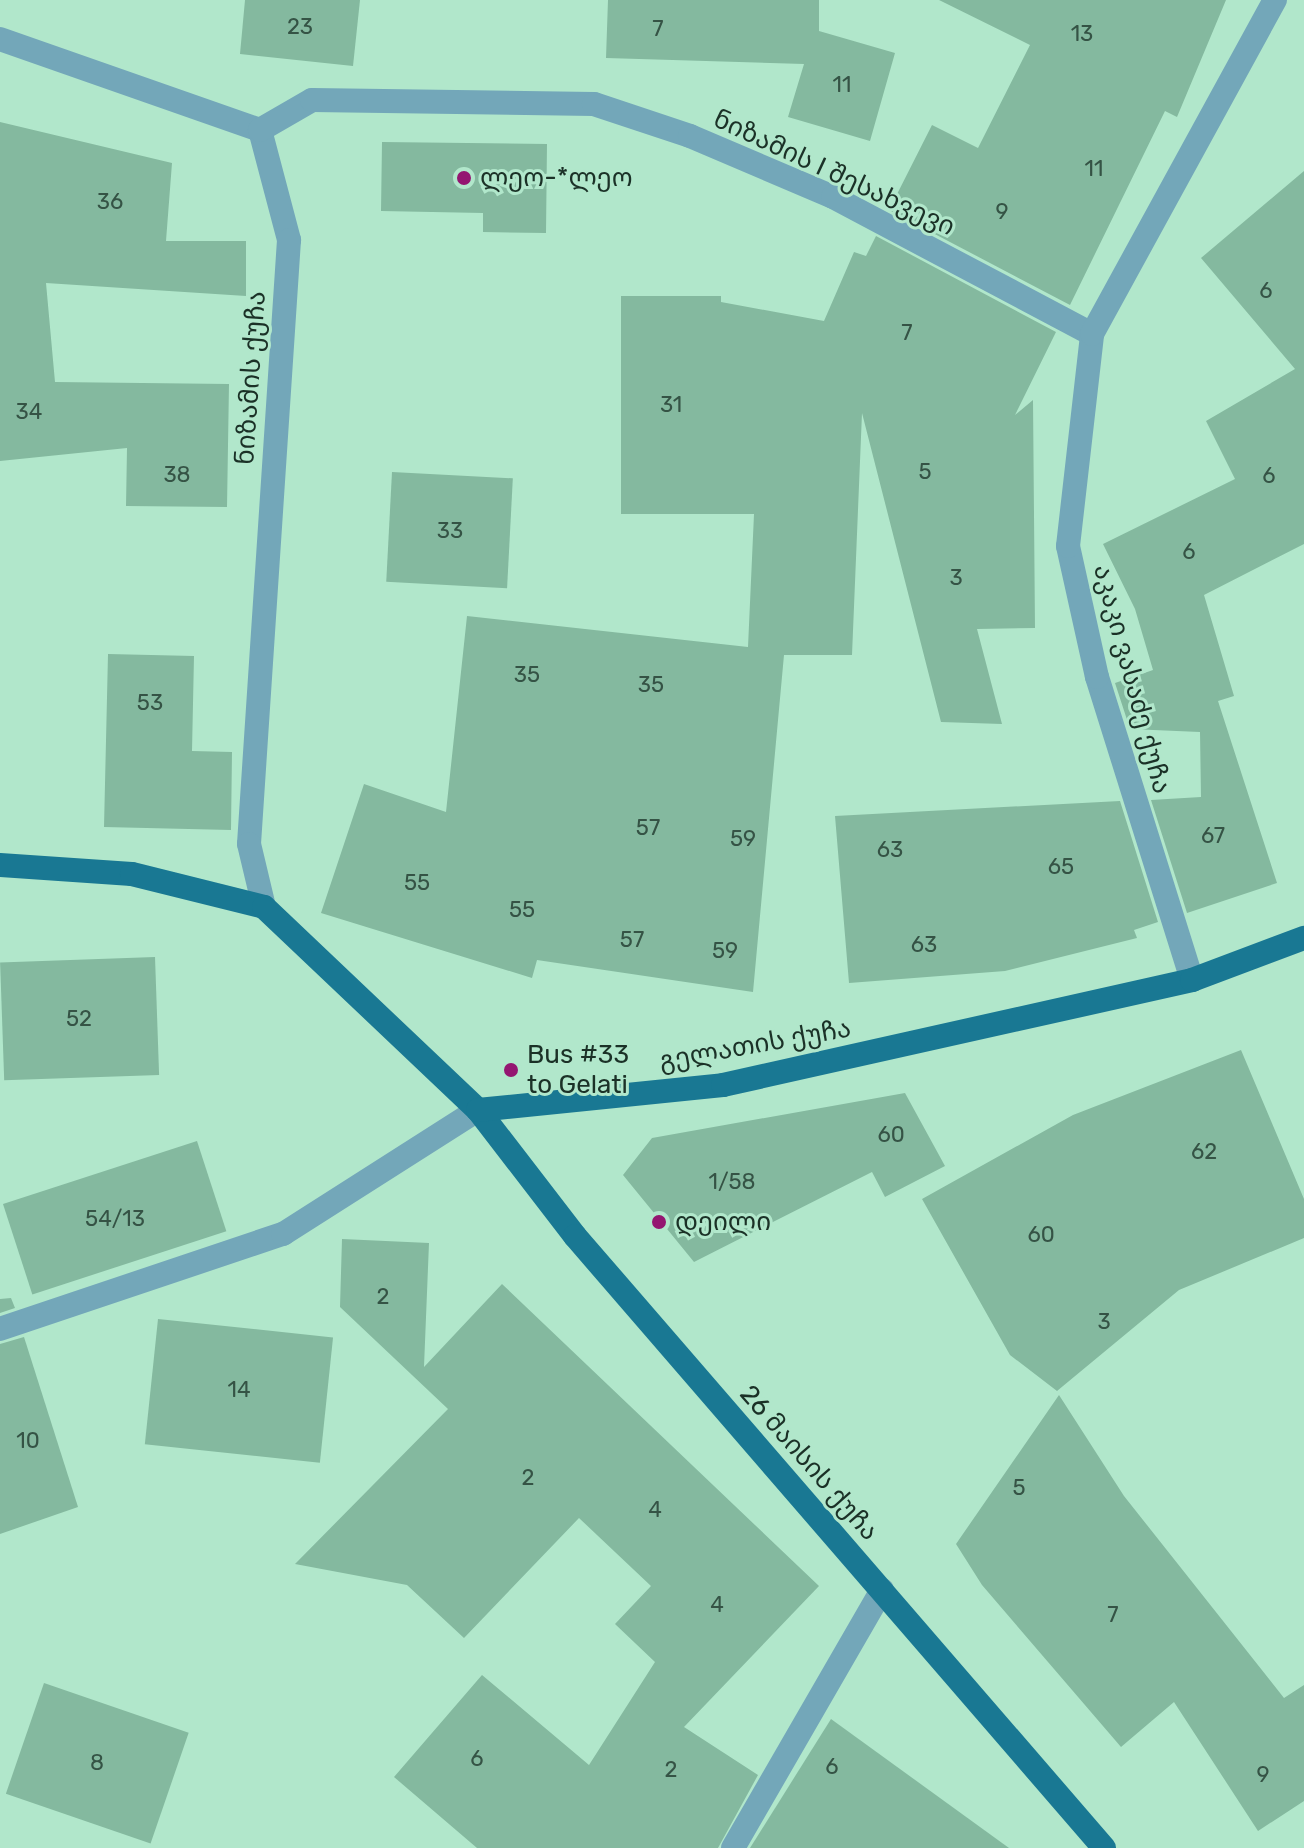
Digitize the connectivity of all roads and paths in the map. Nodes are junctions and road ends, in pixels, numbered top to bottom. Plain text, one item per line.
1 (1275, 0) edge
2 (0, 39) edge
3 (260, 130) junction
4 (1092, 334) junction
5 (0, 865) edge
6 (264, 907) junction
7 (1304, 938) edge
8 (1192, 980) junction
9 (478, 1110) junction
10 (0, 1329) edge
11 (882, 1590) junction
12 (733, 1848) edge
13 (1104, 1848) edge

1 - 4 street, აკაკი ვასაძე ქუჩა
2 - 3 street
3 - 4 street, ნიზამის I შესახვევი
3 - 6 street, ნიზამის ქუჩა
4 - 8 street, აკაკი ვასაძე ქუჩა
5 - 6 main road
6 - 9 main road
7 - 8 main road, გელათის ქუჩა
8 - 9 main road, გელათის ქუჩა
9 - 10 street
9 - 11 main road, 26 მაისის ქუჩა
11 - 12 street
11 - 13 main road, 26 მაისის ქუჩა

